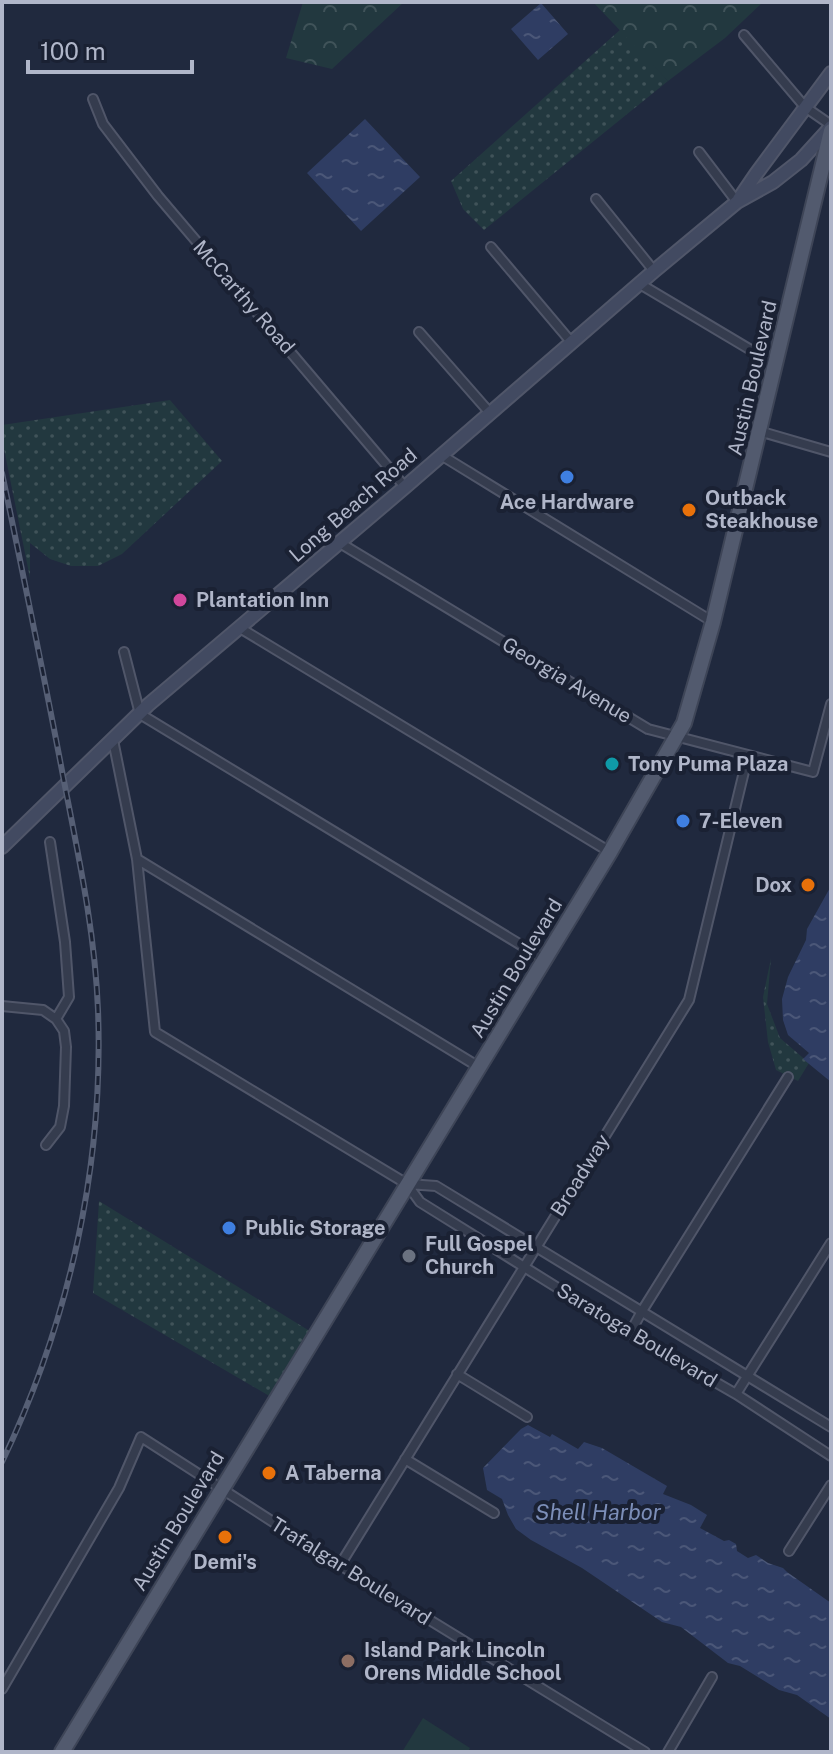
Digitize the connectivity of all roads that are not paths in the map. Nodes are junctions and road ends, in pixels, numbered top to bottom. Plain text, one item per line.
1 (744, 35) dead end
2 (831, 73) edge
3 (93, 99) dead end
4 (805, 107) junction
5 (831, 128) edge
6 (699, 152) dead end
7 (596, 199) dead end
8 (737, 202) junction
9 (491, 247) dead end
10 (654, 271) junction
11 (640, 284) junction
12 (419, 332) dead end
13 (572, 343) junction
14 (776, 365) junction
15 (490, 413) junction
16 (759, 431) junction
17 (831, 452) edge
18 (441, 455) junction
19 (405, 487) junction
20 (340, 543) junction
21 (713, 622) junction
22 (240, 628) junction
23 (124, 652) dead end
24 (831, 704) edge
25 (140, 714) junction
26 (677, 737) junction
27 (113, 740) junction
28 (748, 755) junction
29 (50, 842) dead end
30 (2, 847) edge
31 (610, 852) junction
32 (137, 859) junction
33 (544, 959) junction
34 (2, 1006) edge
35 (56, 1019) junction
36 (479, 1067) junction
37 (788, 1077) dead end
38 (46, 1145) dead end
39 (407, 1184) junction
40 (831, 1243) edge
41 (536, 1247) junction
42 (524, 1267) junction
43 (642, 1311) junction
44 (630, 1333) junction
45 (457, 1374) junction
46 (748, 1376) junction
47 (736, 1394) junction
48 (527, 1417) dead end
49 (831, 1427) edge
50 (831, 1456) edge
51 (405, 1459) junction
52 (831, 1485) edge
53 (220, 1488) junction
54 (494, 1513) dead end
55 (789, 1551) dead end
56 (340, 1565) junction
57 (712, 1677) dead end
58 (2, 1689) edge
59 (62, 1752) edge
60 (645, 1752) edge
61 (668, 1752) edge

1 - 4 street
2 - 4 main road, Long Beach Road
3 - 19 street, McCarthy Road
4 - 5 street
4 - 8 main road, Long Beach Road
5 - 8 main road, Long Beach Road
5 - 14 main road, Austin Boulevard
6 - 8 street
7 - 10 street
8 - 10 main road, Long Beach Road
9 - 13 street
10 - 11 main road, Long Beach Road
11 - 13 main road, Long Beach Road
11 - 14 street
12 - 15 street
13 - 15 main road, Long Beach Road
14 - 16 main road, Austin Boulevard
15 - 18 main road, Long Beach Road
16 - 17 street
16 - 21 main road, Austin Boulevard
18 - 19 main road, Long Beach Road
18 - 21 street
19 - 20 main road, Long Beach Road
20 - 22 main road, Long Beach Road
20 - 26 street, Georgia Avenue
21 - 26 main road, Austin Boulevard
22 - 25 main road, Long Beach Road
22 - 31 street
23 - 25 street
24 - 28 street, Georgia Avenue
25 - 27 main road, Long Beach Road
25 - 33 street
26 - 28 street, Georgia Avenue
26 - 31 main road, Austin Boulevard
27 - 30 main road, Long Beach Road
27 - 32 street
28 - 41 street, Broadway
29 - 35 street
31 - 33 main road, Austin Boulevard
32 - 36 street
32 - 39 street, Saratoga Boulevard
33 - 36 main road, Austin Boulevard
34 - 35 street
35 - 38 street
36 - 39 main road, Austin Boulevard
37 - 43 street
39 - 41 street, Saratoga Boulevard
39 - 42 street, Saratoga Boulevard
39 - 53 main road, Austin Boulevard
40 - 46 street
41 - 42 street, Broadway
41 - 43 street, Saratoga Boulevard
42 - 44 street, Saratoga Boulevard
42 - 45 street, Broadway
43 - 44 street
43 - 46 street, Saratoga Boulevard
44 - 47 street, Saratoga Boulevard
45 - 48 street
45 - 51 street, Broadway
46 - 47 street
46 - 49 street, Saratoga Boulevard
47 - 50 street, Saratoga Boulevard
51 - 54 street
51 - 56 street, Broadway
52 - 55 street
53 - 56 street, Trafalgar Boulevard
53 - 58 street, Trafalgar Boulevard
53 - 59 main road, Austin Boulevard
56 - 60 street, Trafalgar Boulevard
57 - 61 street

